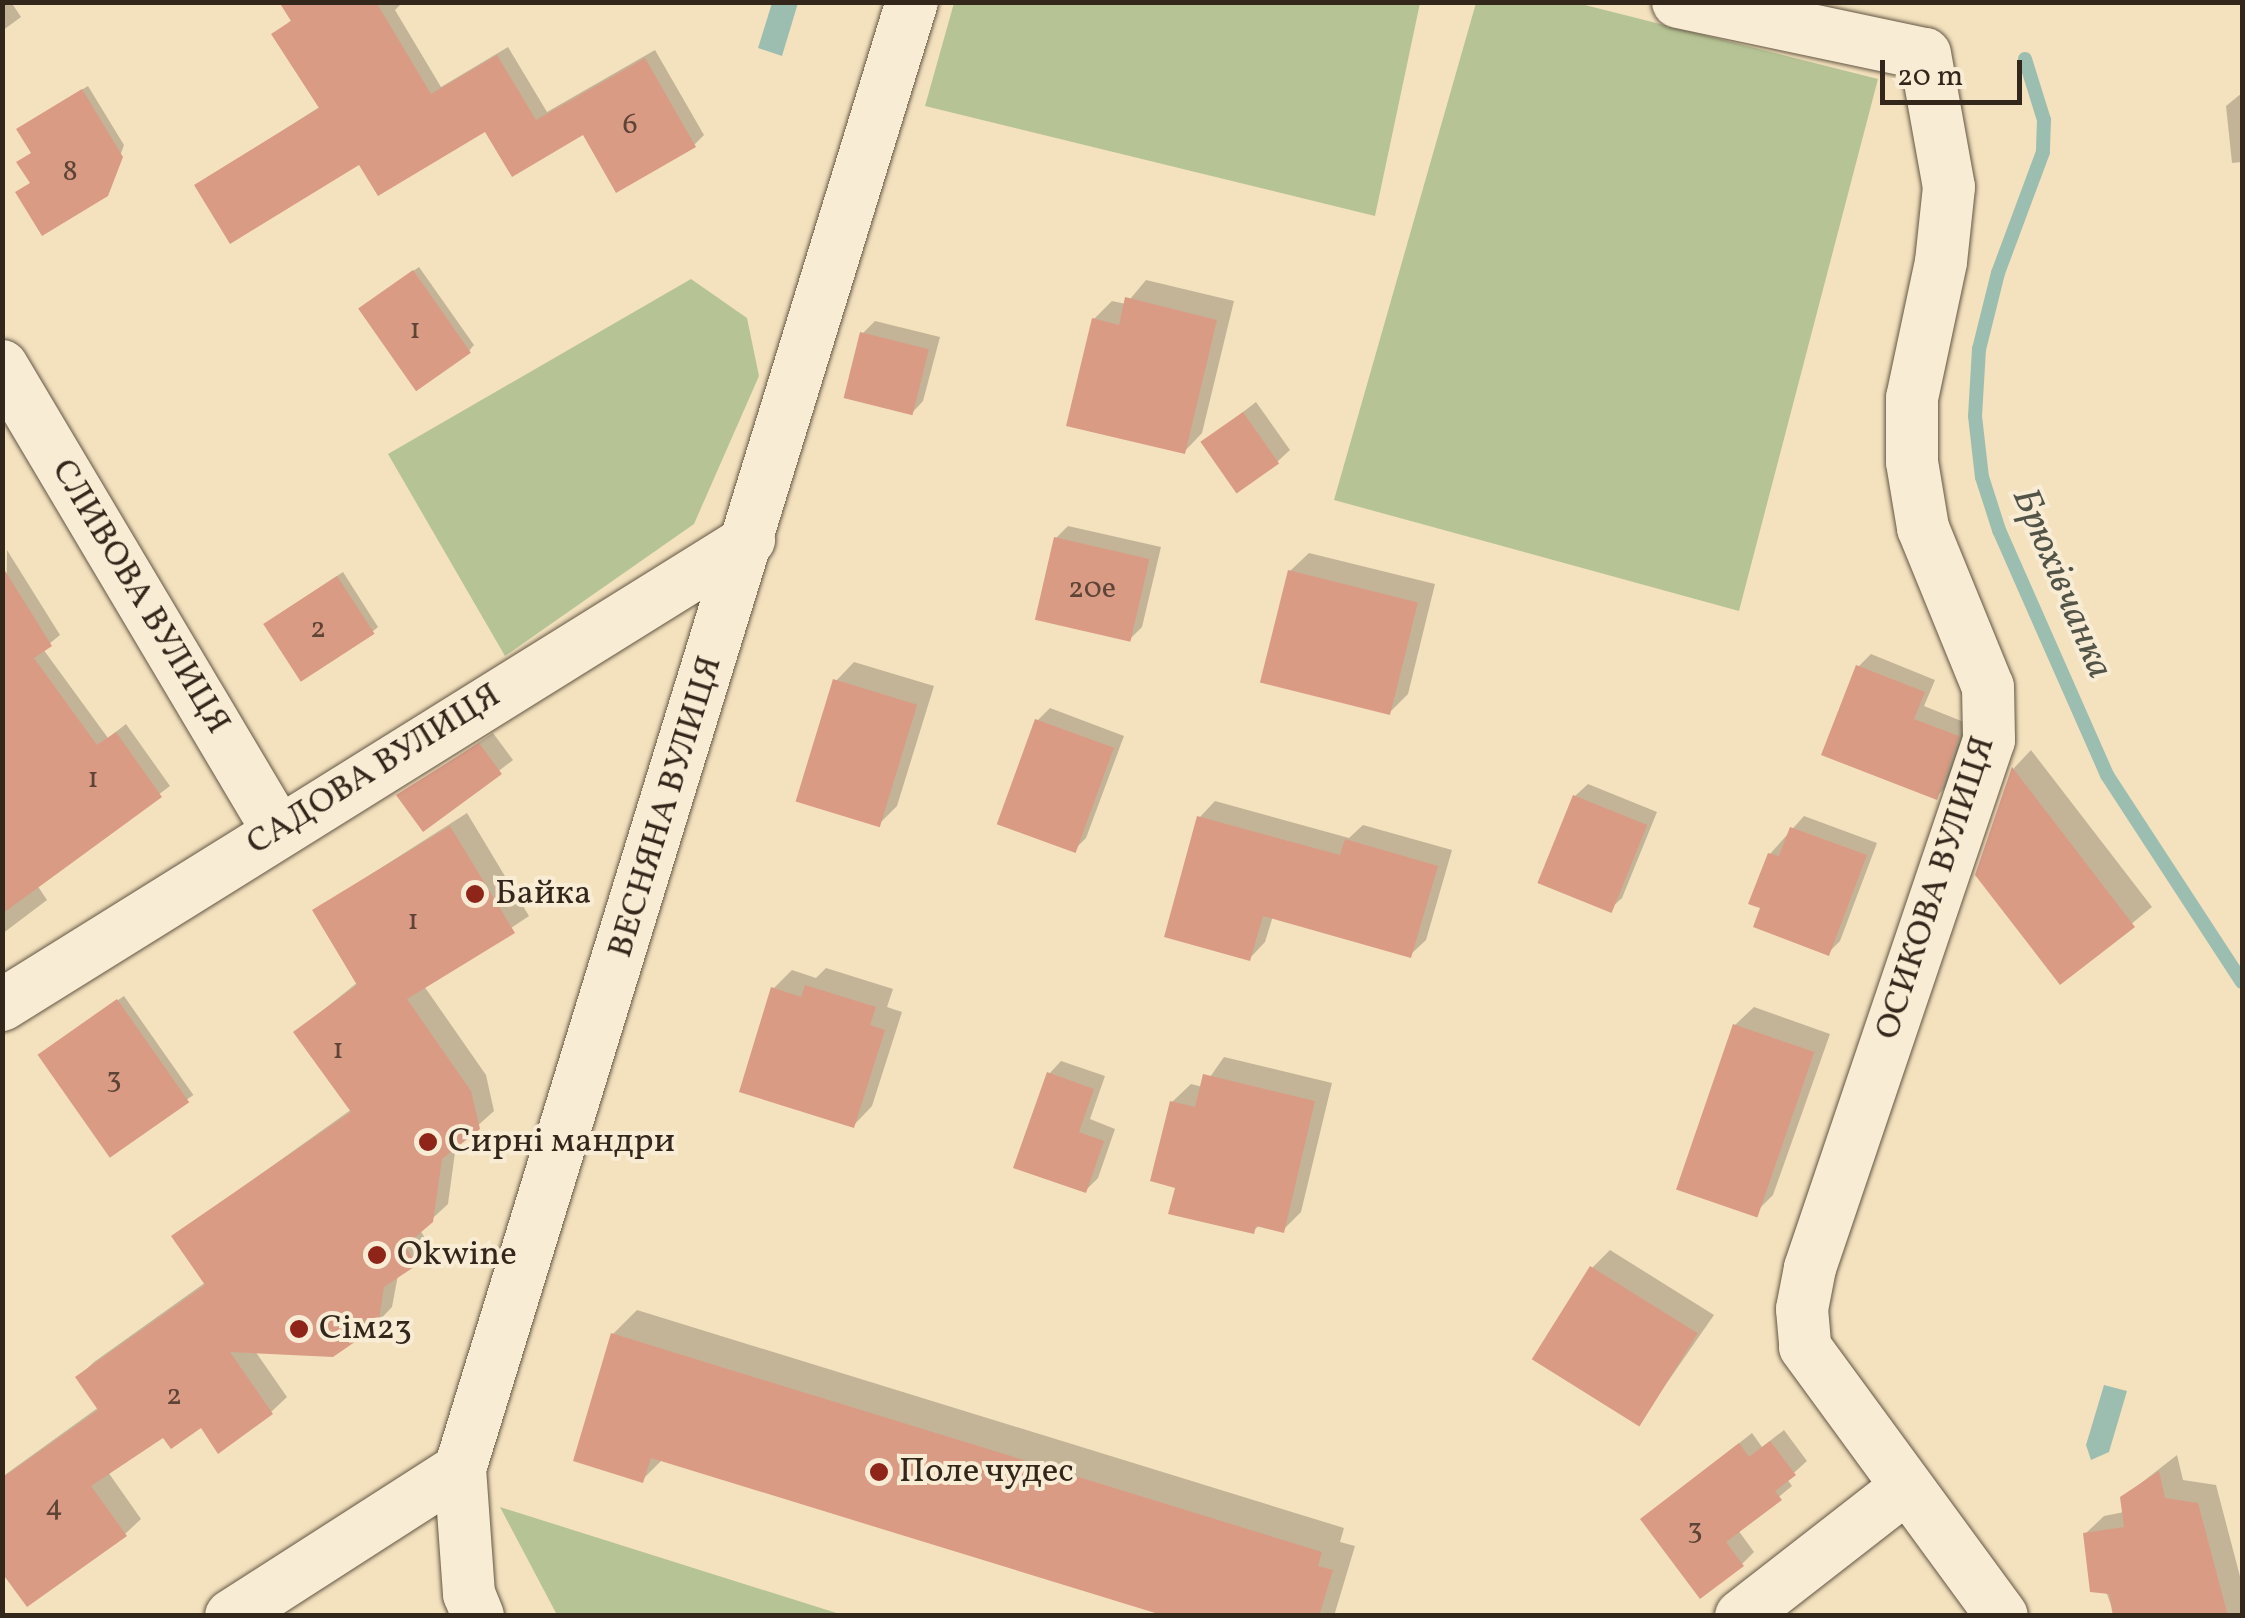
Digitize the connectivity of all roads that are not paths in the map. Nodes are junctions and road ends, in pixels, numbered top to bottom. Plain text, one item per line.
1 (912, 2) edge
2 (1678, 2) edge
3 (2, 366) edge
4 (749, 540) junction
5 (277, 829) junction
6 (2, 1005) edge
7 (460, 1469) junction
8 (1904, 1489) junction
9 (231, 1616) edge
10 (478, 1616) edge
11 (1741, 1616) edge
12 (2002, 1616) edge

1 - 4 street, ВЕСНЯНА ВУЛИЦЯ
2 - 8 street, ОСИКОВА ВУЛИЦЯ
3 - 5 street, СЛИВОВА ВУЛИЦЯ
4 - 5 street, САДОВА ВУЛИЦЯ
4 - 7 street, ВЕСНЯНА ВУЛИЦЯ
5 - 6 street, САДОВА ВУЛИЦЯ
7 - 9 street
7 - 10 street, ВЕСНЯНА ВУЛИЦЯ
8 - 11 street
8 - 12 street, ОСИКОВА ВУЛИЦЯ

